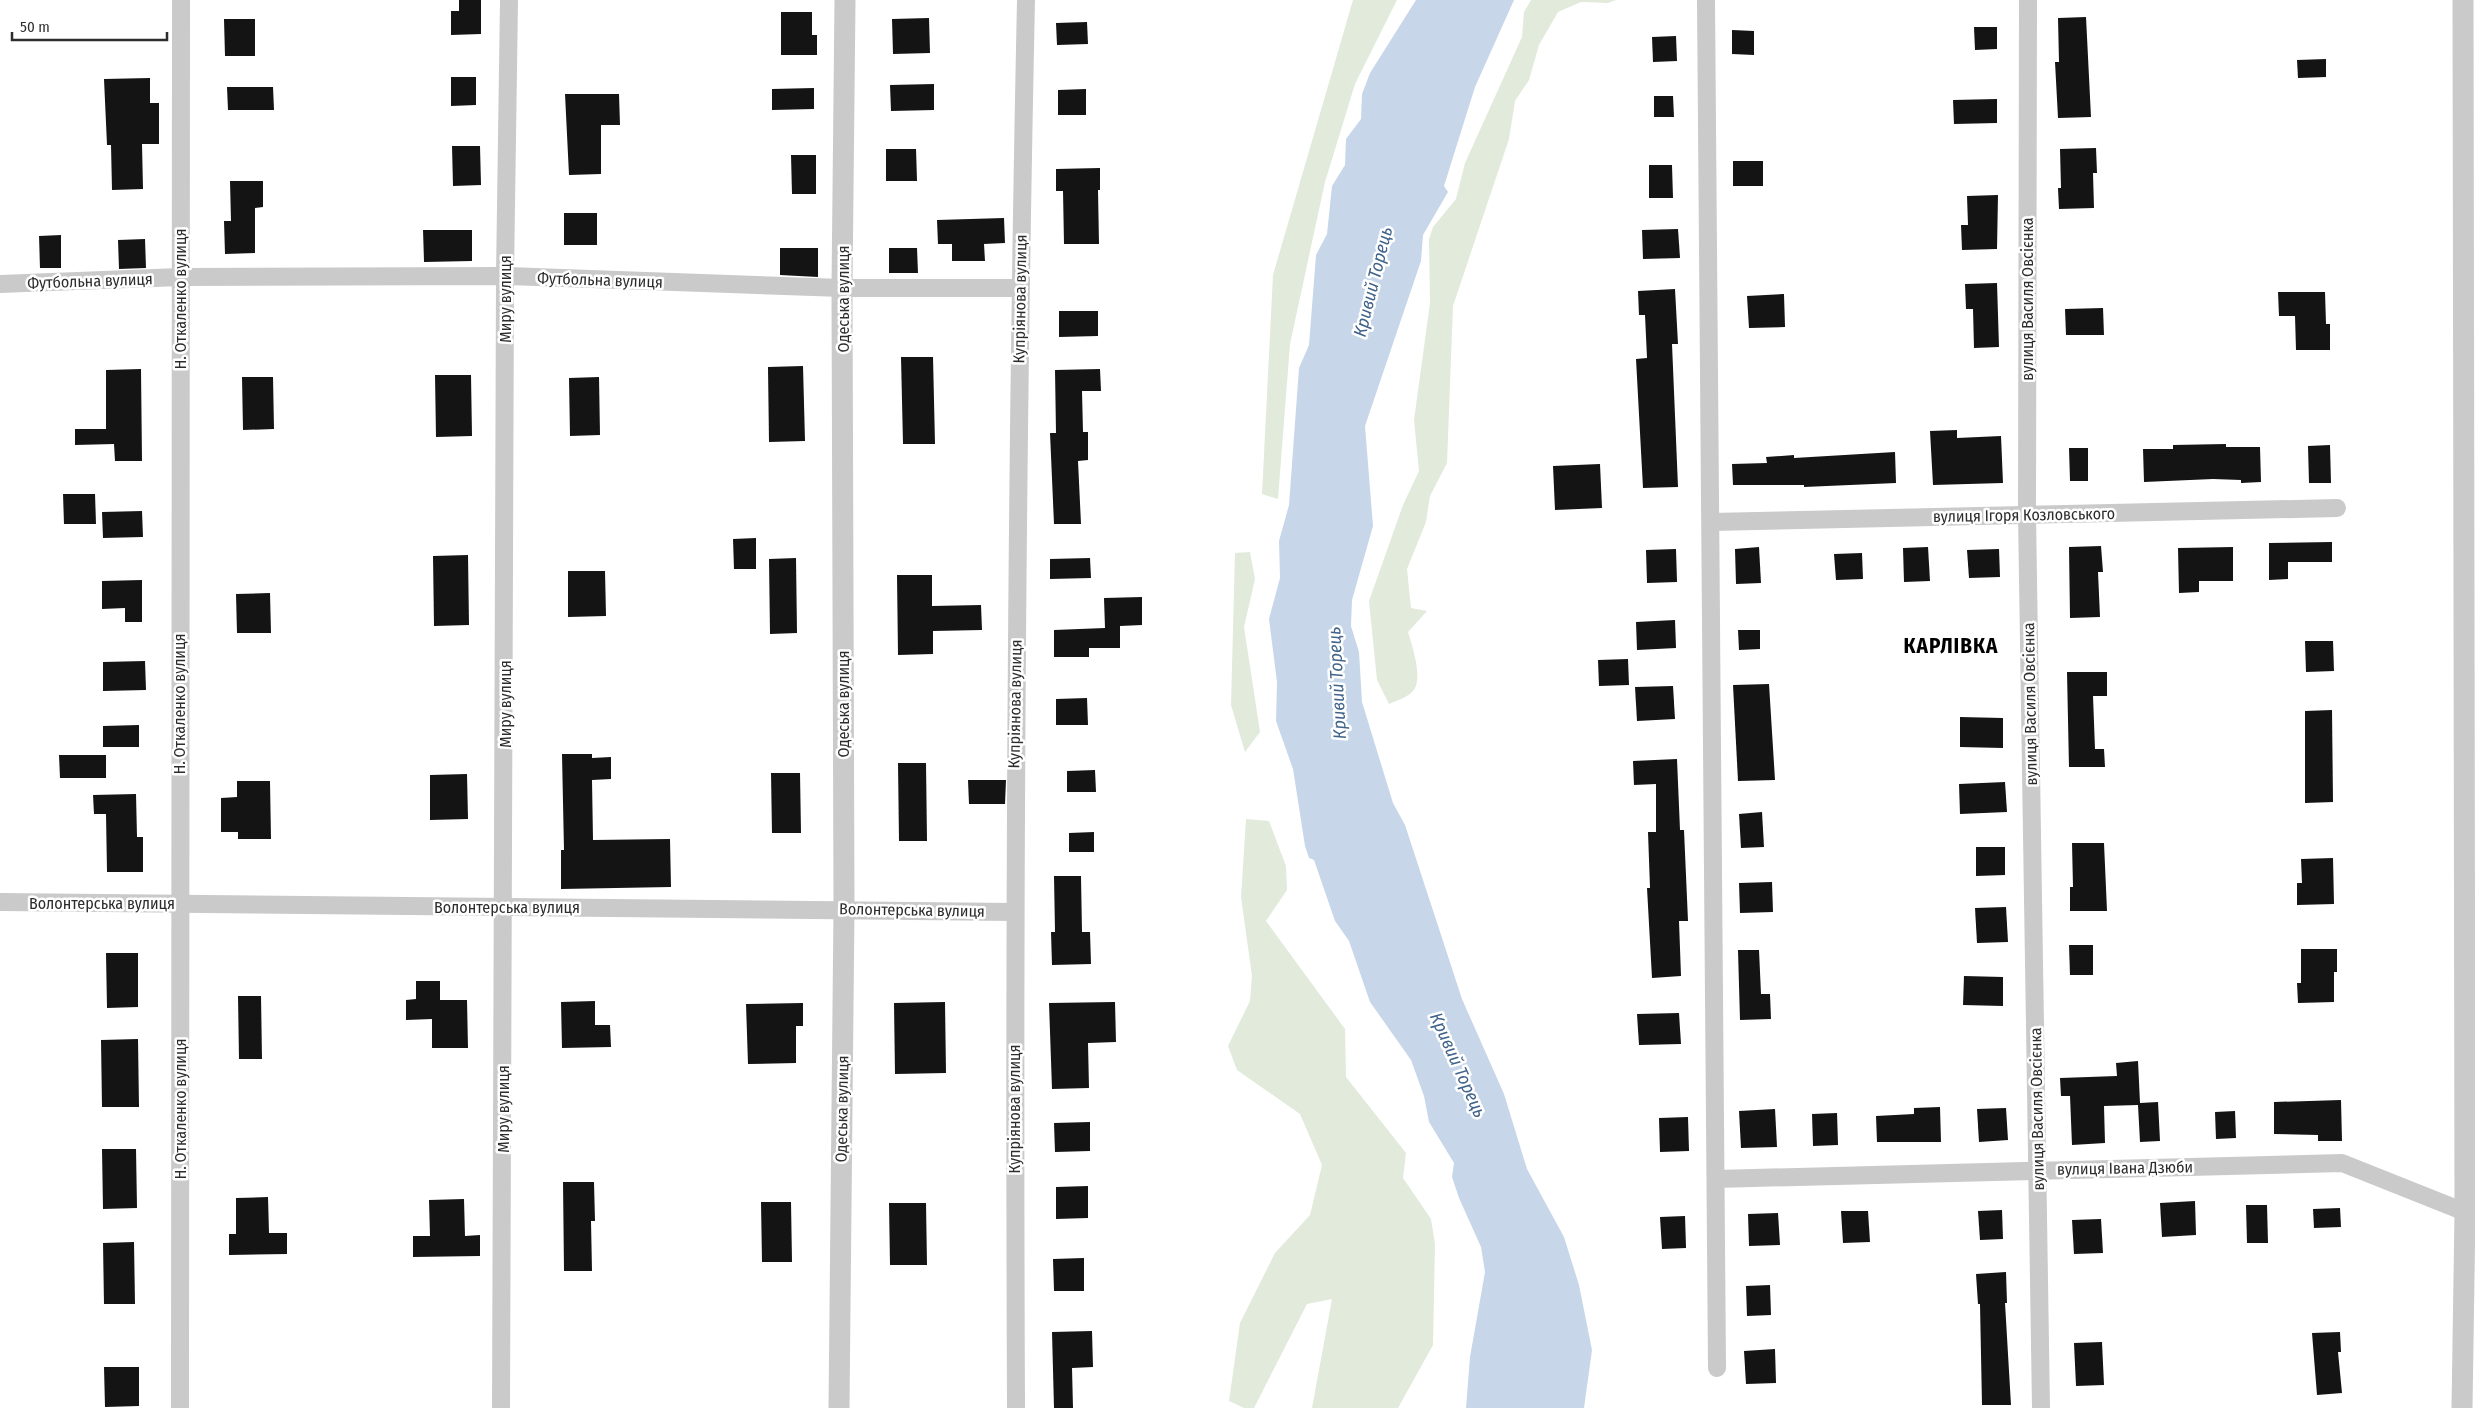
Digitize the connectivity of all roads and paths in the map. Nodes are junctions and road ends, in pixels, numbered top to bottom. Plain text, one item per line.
1 (181, 0) edge
2 (509, 0) edge
3 (845, 0) edge
4 (1026, 0) edge
5 (1706, 0) edge
6 (2028, 0) edge
7 (2463, 0) edge
8 (505, 276) junction
9 (180, 277) junction
10 (0, 284) edge
11 (842, 288) junction
12 (1020, 288) junction
13 (2337, 508) dead end
14 (2027, 515) junction
15 (1711, 522) junction
16 (0, 902) edge
17 (179, 903) junction
18 (504, 907) junction
19 (844, 908) junction
20 (1013, 912) junction
21 (2038, 1171) junction
22 (1716, 1179) junction
23 (2465, 1212) junction
24 (1717, 1368) dead end
25 (180, 1408) edge
26 (501, 1408) edge
27 (839, 1408) edge
28 (1016, 1408) edge
29 (2041, 1408) edge
30 (2462, 1408) edge

1 - 9 street, Н. Откаленко вулиця
2 - 8 street, Миру вулиця
3 - 11 street, Одеська вулиця
4 - 12 street, Купріянова вулиця
5 - 15 street
6 - 14 street, вулиця Василя Овсієнка
7 - 23 street
8 - 9 street, Футбольна вулиця
8 - 11 street, Футбольна вулиця
8 - 18 street, Миру вулиця
9 - 10 street, Футбольна вулиця
9 - 17 street, Н. Откаленко вулиця
11 - 12 street, Футбольна вулиця
11 - 19 street, Одеська вулиця
12 - 20 street, Купріянова вулиця
13 - 14 street, вулиця Ігоря Козловського
14 - 15 street, вулиця Ігоря Козловського
14 - 21 street, вулиця Василя Овсієнка
15 - 22 street
16 - 17 street, Волонтерська вулиця
17 - 18 street, Волонтерська вулиця
17 - 25 street, Н. Откаленко вулиця
18 - 19 street, Волонтерська вулиця
18 - 26 street, Миру вулиця
19 - 20 street, Волонтерська вулиця
19 - 27 street, Одеська вулиця
20 - 28 street, Купріянова вулиця
21 - 22 street, вулиця Івана Дзюби
21 - 23 street, вулиця Івана Дзюби
21 - 29 street, вулиця Василя Овсієнка
22 - 24 street
23 - 30 street

